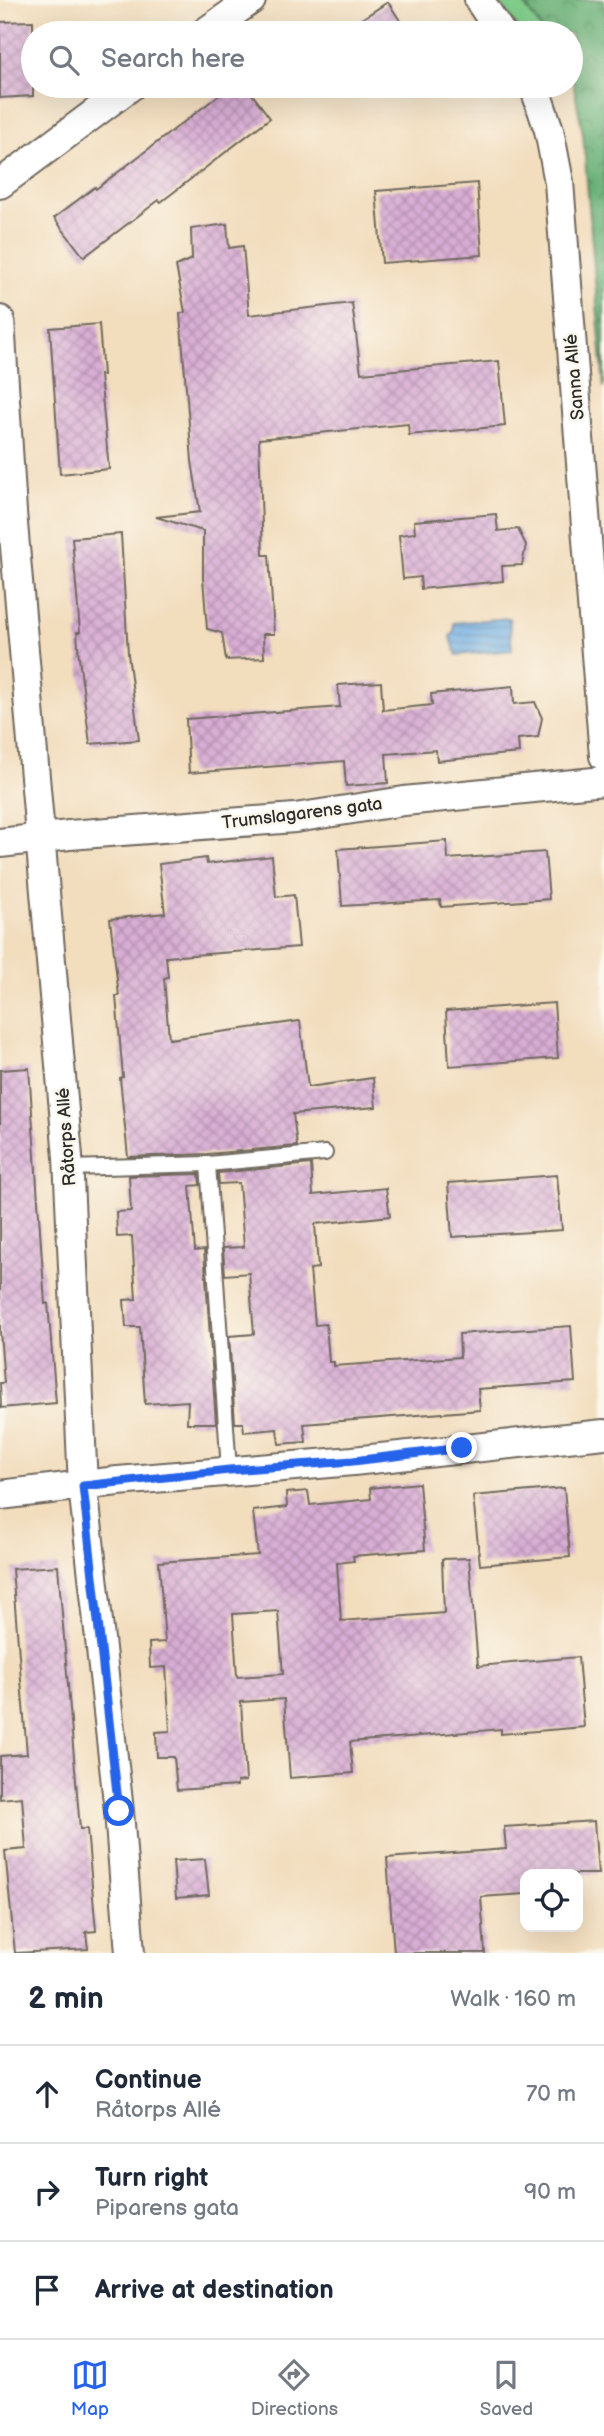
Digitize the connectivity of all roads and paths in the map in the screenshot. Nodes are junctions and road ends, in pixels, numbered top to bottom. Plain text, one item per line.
1 (251, 0) edge
2 (479, 0) edge
3 (221, 21) edge
4 (493, 21) edge
5 (115, 98) edge
6 (538, 98) edge
7 (0, 184) edge
8 (0, 320) edge
9 (604, 756) edge
10 (604, 782) edge
11 (41, 840) junction
12 (0, 843) edge
13 (325, 1153) dead end
14 (208, 1164) junction
15 (69, 1168) junction
16 (604, 1434) edge
17 (229, 1470) junction
18 (83, 1486) junction
19 (0, 1495) edge
20 (130, 1953) edge

1 - 3 street
2 - 4 street
5 - 7 street
6 - 9 street, Sanna Allé
8 - 11 street, Råtorps Allé
10 - 11 street, Trumslagarens gata
11 - 12 street, Trumslagarens gata
11 - 15 street, Råtorps Allé
13 - 14 lane
14 - 15 lane
14 - 17 lane
15 - 18 street, Råtorps Allé
16 - 17 street
17 - 18 street
18 - 19 street
18 - 20 street, Råtorps Allé

